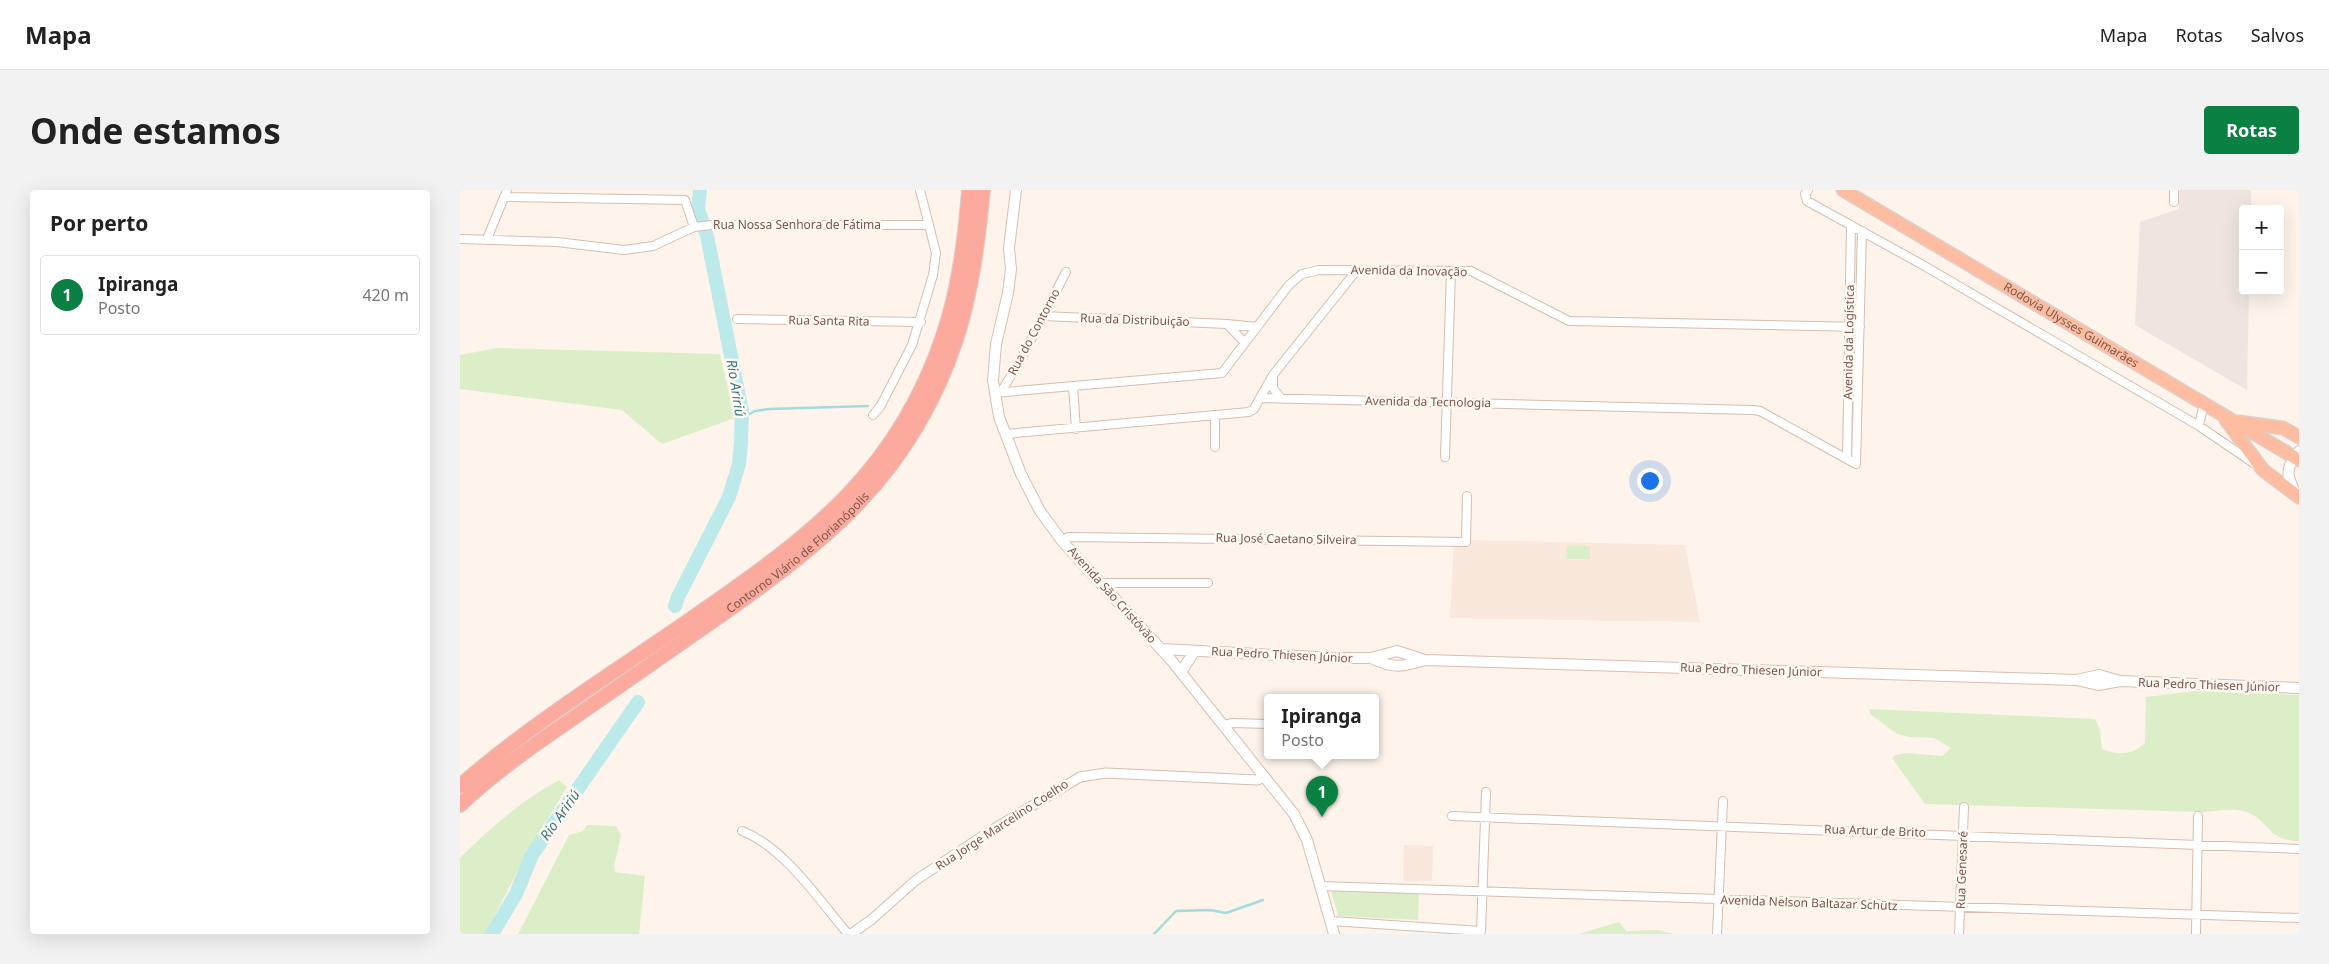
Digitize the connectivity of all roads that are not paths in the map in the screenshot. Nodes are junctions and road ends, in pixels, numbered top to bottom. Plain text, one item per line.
1 (920, 190) edge
2 (969, 190) edge
3 (983, 190) edge
4 (1016, 190) edge
5 (1808, 190) edge
6 (1843, 190) edge
7 (2174, 190) edge
8 (506, 193) edge
9 (2174, 202) dead end
10 (929, 225) junction
11 (1851, 225) junction
12 (697, 227) junction
13 (1862, 231) junction
14 (460, 239) edge
15 (487, 239) junction
16 (1357, 270) junction
17 (1451, 271) junction
18 (1066, 272) dead end
19 (1043, 316) junction
20 (738, 320) dead end
21 (921, 322) junction
22 (1227, 324) junction
23 (1849, 326) junction
24 (1257, 327) junction
25 (1860, 327) junction
26 (1245, 343) junction
27 (1273, 378) junction
28 (1073, 386) junction
29 (997, 393) junction
30 (1264, 398) junction
31 (1281, 398) junction
32 (1446, 402) junction
33 (2204, 403) junction
34 (2222, 414) junction
35 (873, 415) dead end
36 (1215, 415) junction
37 (2235, 422) junction
38 (2199, 426) junction
39 (1076, 429) junction
40 (1006, 434) junction
41 (2299, 437) edge
42 (1215, 447) dead end
43 (2297, 456) edge
44 (1445, 457) dead end
45 (1847, 459) junction
46 (1856, 464) joint
47 (2263, 470) junction
48 (1467, 496) dead end
49 (2299, 498) edge
50 (1062, 541) junction
51 (1102, 583) junction
52 (1208, 583) dead end
53 (1161, 649) junction
54 (1194, 652) junction
55 (1406, 653) junction
56 (1384, 654) junction
57 (1371, 658) junction
58 (1425, 660) junction
59 (1385, 665) junction
60 (1405, 666) junction
61 (1181, 672) junction
62 (2299, 688) edge
63 (1264, 724) edge
64 (1224, 725) junction
65 (1265, 777) junction
66 (460, 786) edge
67 (1486, 792) dead end
68 (1723, 801) dead end
69 (460, 805) edge
70 (1964, 807) dead end
71 (1452, 816) dead end
72 (2198, 816) dead end
73 (1485, 817) junction
74 (1722, 826) junction
75 (742, 831) dead end
76 (1963, 834) junction
77 (2196, 846) junction
78 (2299, 849) edge
79 (1320, 886) junction
80 (1482, 891) junction
81 (1719, 900) junction
82 (1960, 908) junction
83 (2197, 914) junction
84 (2299, 918) edge
85 (1331, 921) junction
86 (850, 934) edge
87 (1334, 934) edge
88 (1717, 934) edge
89 (1958, 934) edge
90 (2196, 934) edge

1 - 10 street
2 - 66 highway, Contorno Viário de Florianópolis
3 - 69 highway, Contorno Viário de Florianópolis
4 - 29 main road, Avenida São Cristóvão
5 - 11 street
6 - 33 highway, Rodovia Ulysses Guimarães
7 - 9 street
8 - 12 street
8 - 15 street
10 - 12 street, Rua Nossa Senhora de Fátima
10 - 21 street
11 - 13 street
11 - 23 street, Avenida da Logística
12 - 15 street, Rua Nossa Senhora de Fátima
13 - 25 street, Avenida da Logística
13 - 38 street
14 - 15 street, Rua Nossa Senhora de Fátima
16 - 17 street, Avenida da Inovação
16 - 24 street, Avenida da Inovação
16 - 27 street
17 - 23 street, Avenida da Inovação
17 - 32 street
18 - 19 street, Rua do Contorno
19 - 22 street, Rua da Distribuição
19 - 29 street, Rua do Contorno
20 - 21 street, Rua Santa Rita
21 - 35 street
22 - 24 street, Rua da Distribuição
22 - 26 street
23 - 25 street, Avenida da Inovação
23 - 45 street, Avenida da Logística
24 - 26 street, Avenida da Inovação
25 - 46 street, Avenida da Logística
26 - 28 street, Avenida da Inovação
27 - 30 street
27 - 31 street
28 - 29 street, Avenida da Inovação
28 - 39 street
29 - 40 main road, Avenida São Cristóvão
30 - 31 street, Avenida da Tecnologia
30 - 36 street
31 - 32 street, Avenida da Tecnologia
32 - 44 street
32 - 45 street, Avenida da Tecnologia
33 - 34 highway, Rodovia Ulysses Guimarães
33 - 38 street
34 - 37 highway, Rodovia Ulysses Guimarães
34 - 47 highway
36 - 39 street
36 - 42 street
37 - 41 highway
37 - 43 highway, Rodovia Ulysses Guimarães
38 - 47 street
39 - 40 street
40 - 50 main road, Avenida São Cristóvão
43 - 49 main road
45 - 46 street, Avenida da Tecnologia
47 - 49 highway
48 - 50 street, Rua José Caetano Silveira
50 - 51 main road, Avenida São Cristóvão
51 - 52 street
51 - 53 main road, Avenida São Cristóvão
53 - 54 main road, Rua Pedro Thiesen Júnior
53 - 61 main road, Avenida São Cristóvão
54 - 57 main road, Rua Pedro Thiesen Júnior
54 - 61 main road
55 - 56 main road, Rua Pedro Thiesen Júnior
55 - 58 main road, Rua Pedro Thiesen Júnior
55 - 60 main road
56 - 57 main road, Rua Pedro Thiesen Júnior
56 - 59 main road
57 - 59 main road, Rua Pedro Thiesen Júnior
58 - 60 main road, Rua Pedro Thiesen Júnior
58 - 62 main road, Rua Pedro Thiesen Júnior
59 - 60 main road, Rua Pedro Thiesen Júnior
61 - 64 main road, Avenida São Cristóvão
63 - 64 street
64 - 65 main road, Avenida São Cristóvão
65 - 79 main road, Avenida São Cristóvão
65 - 86 street, Rua Jorge Marcelino Coelho
67 - 73 street
68 - 74 street
70 - 76 street, Rua Genesaré
71 - 73 street, Rua Artur de Brito
72 - 77 street
73 - 74 street, Rua Artur de Brito
73 - 80 street
74 - 76 street, Rua Artur de Brito
74 - 81 street
75 - 86 street
76 - 77 street, Rua Artur de Brito
76 - 82 street, Rua Genesaré
77 - 78 street, Rua Artur de Brito
77 - 83 street
79 - 80 street, Avenida Nelson Baltazar Schütz
79 - 85 main road, Avenida São Cristóvão
80 - 81 street, Avenida Nelson Baltazar Schütz
80 - 85 street
81 - 82 street, Avenida Nelson Baltazar Schütz
81 - 88 street
82 - 83 street, Avenida Nelson Baltazar Schütz
82 - 89 street, Rua Genesaré
83 - 84 street, Avenida Nelson Baltazar Schütz
83 - 90 street
85 - 87 main road, Avenida São Cristóvão

